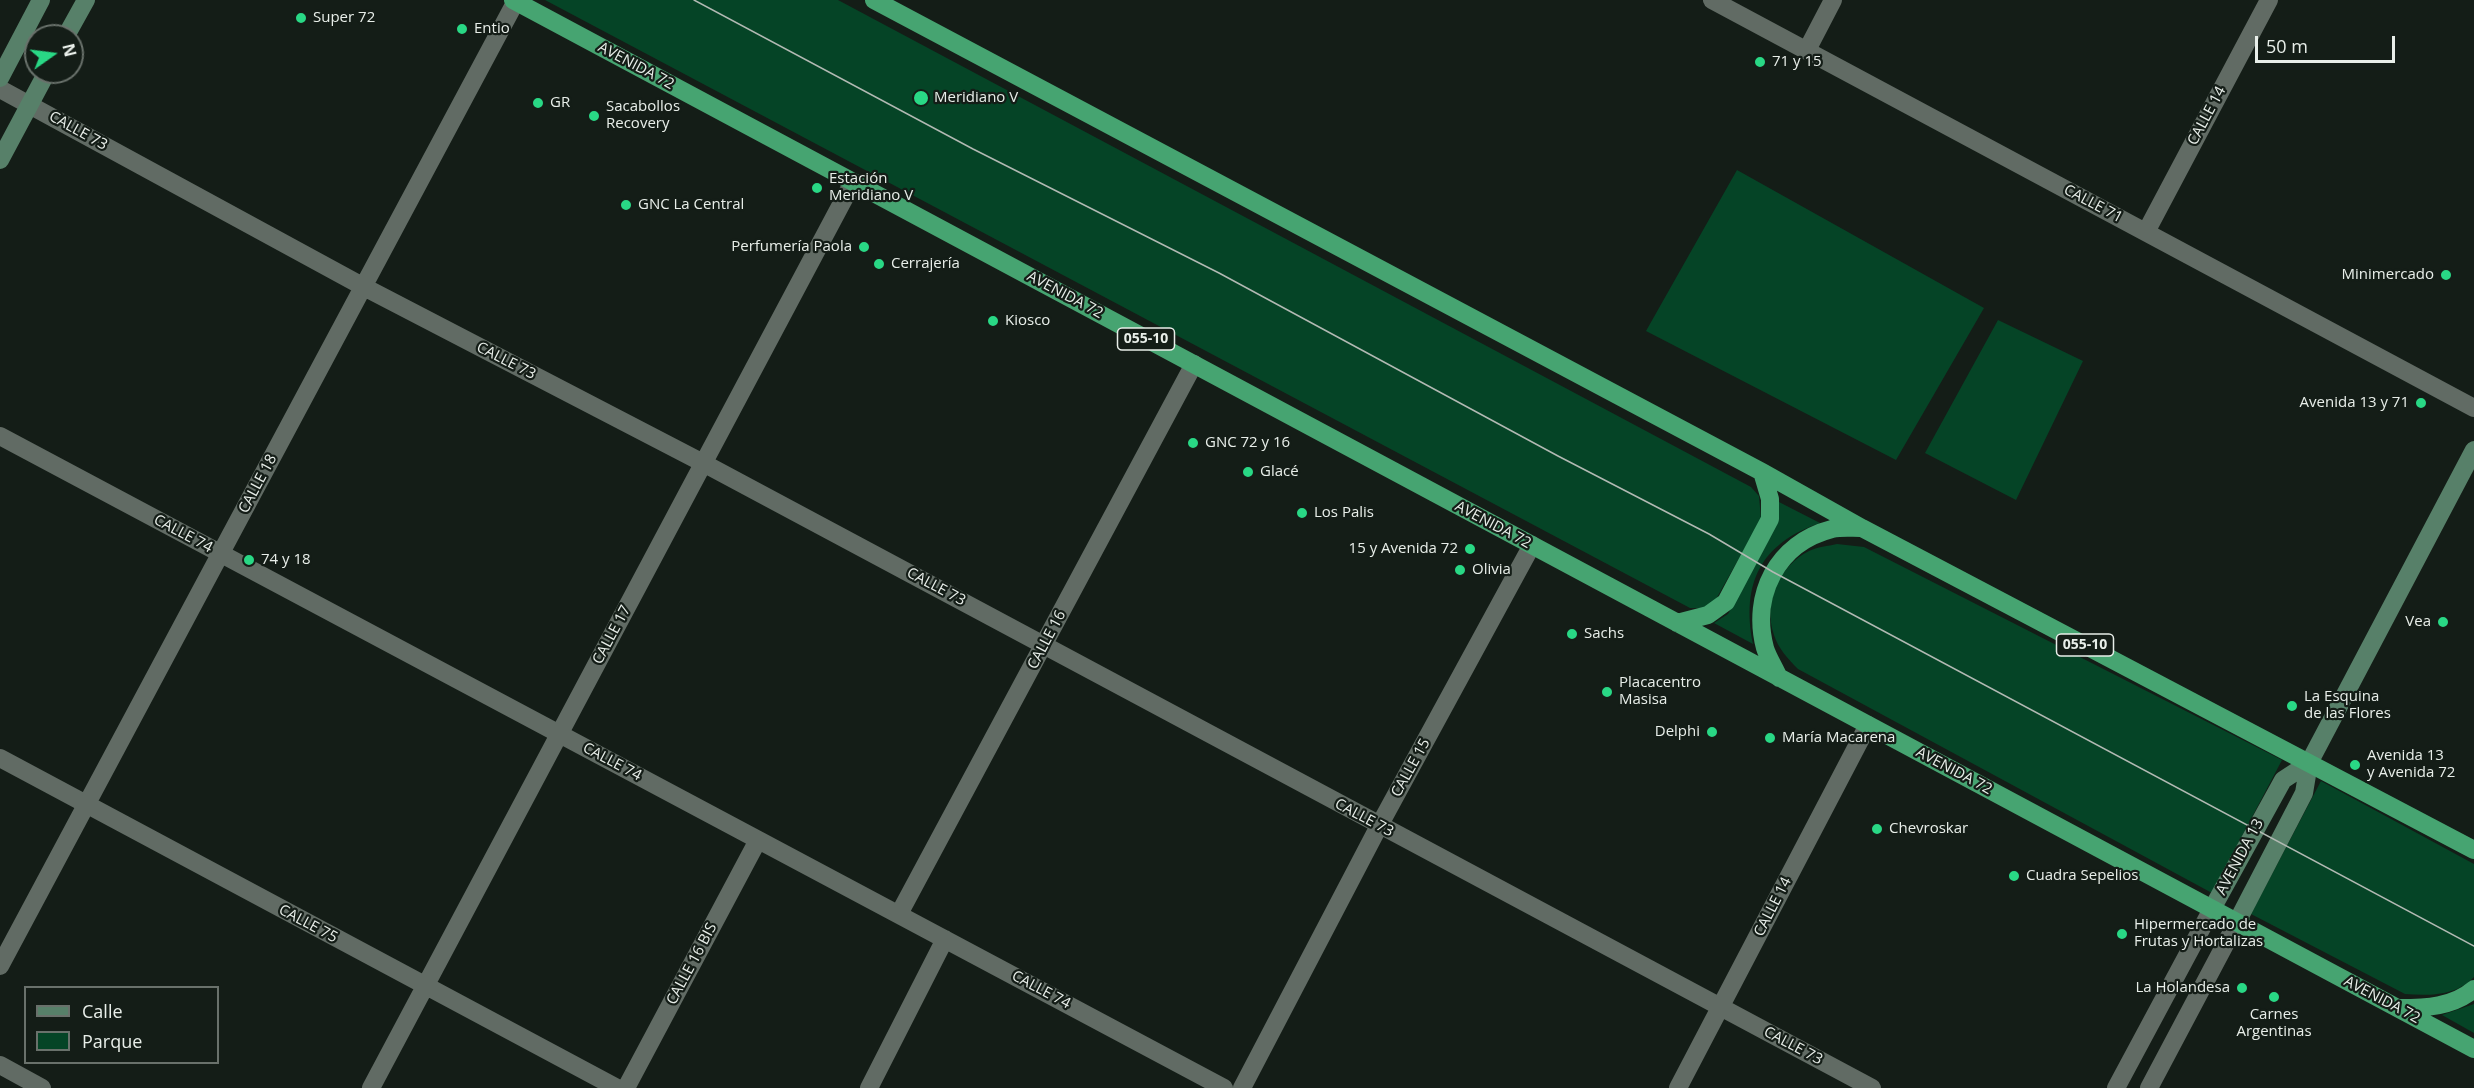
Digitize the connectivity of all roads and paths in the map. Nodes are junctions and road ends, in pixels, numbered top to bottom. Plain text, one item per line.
1 (41, 0) edge
2 (86, 0) edge
3 (874, 0) edge
4 (1712, 0) edge
5 (1833, 0) edge
6 (2269, 0) edge
7 (514, 1) edge
8 (73, 24) edge
9 (1807, 50) junction
10 (0, 78) edge
11 (41, 84) edge
12 (0, 88) edge
13 (30, 105) junction
14 (0, 160) edge
15 (853, 182) junction
16 (2146, 232) junction
17 (364, 286) junction
18 (1194, 364) junction
19 (2474, 408) edge
20 (0, 436) edge
21 (2474, 450) edge
22 (705, 464) junction
23 (1762, 472) junction
24 (1862, 528) junction
25 (1532, 545) junction
26 (220, 553) junction
27 (1677, 623) junction
28 (1044, 645) junction
29 (1779, 678) junction
30 (1868, 725) junction
31 (559, 734) junction
32 (0, 758) edge
33 (2308, 763) junction
34 (86, 805) junction
35 (1379, 826) junction
36 (758, 840) junction
37 (2474, 850) edge
38 (2212, 909) junction
39 (899, 914) junction
40 (2237, 922) junction
41 (945, 939) junction
42 (0, 966) edge
43 (425, 987) junction
44 (2474, 990) edge
45 (1721, 1008) junction
46 (2397, 1008) junction
47 (2474, 1049) edge
48 (0, 1065) edge
49 (42, 1088) edge
50 (371, 1088) edge
51 (617, 1088) edge
52 (626, 1088) edge
53 (869, 1088) edge
54 (1224, 1088) edge
55 (1242, 1088) edge
56 (1678, 1088) edge
57 (1872, 1088) edge
58 (2116, 1088) edge
59 (2148, 1088) edge

1 - 10 main road
2 - 8 main road
3 - 23 highway, 055-10
4 - 9 street, CALLE 71
5 - 9 street
6 - 16 street, CALLE 14
7 - 15 highway, AVENIDA 72 / 055-10
7 - 17 street, CALLE 18
9 - 16 street, CALLE 71
11 - 13 main road
12 - 13 street, CALLE 73
13 - 14 main road
13 - 17 street, CALLE 73
15 - 18 highway, AVENIDA 72 / 055-10
15 - 22 street, CALLE 17
16 - 19 street, CALLE 71
17 - 22 street, CALLE 73
17 - 26 street, CALLE 18
18 - 25 highway, AVENIDA 72 / 055-10
18 - 28 street, CALLE 16
20 - 26 street, CALLE 74
21 - 33 main road, AVENIDA 13
22 - 28 street, CALLE 73
22 - 31 street, CALLE 17
23 - 24 highway, 055-10
23 - 27 highway
24 - 29 highway
24 - 33 highway, 055-10
25 - 27 highway, AVENIDA 72 / 055-10
25 - 35 street, CALLE 15
26 - 31 street, CALLE 74
26 - 34 street, CALLE 18
27 - 29 highway, AVENIDA 72 / 055-10
28 - 35 street, CALLE 73
28 - 39 street, CALLE 16
29 - 30 highway, AVENIDA 72 / 055-10
30 - 38 highway, AVENIDA 72 / 055-10
30 - 45 street, CALLE 14
31 - 36 street, CALLE 74
31 - 43 street, CALLE 17
32 - 34 street, CALLE 75
33 - 37 highway, 055-10
33 - 38 main road, AVENIDA 13
33 - 40 main road, AVENIDA 13
34 - 42 street, CALLE 18
34 - 43 street, CALLE 75
35 - 45 street, CALLE 73
35 - 55 street, CALLE 15
36 - 39 street, CALLE 74
36 - 52 street, CALLE 16 BIS
38 - 40 highway, AVENIDA 72 / 055-10
38 - 58 street, AVENIDA 13
39 - 41 street, CALLE 74
40 - 46 highway, AVENIDA 72 / 055-10
40 - 59 street, AVENIDA 13
41 - 53 street
41 - 54 street, CALLE 74
43 - 50 street, CALLE 17
43 - 51 street, CALLE 75
44 - 46 highway
45 - 56 street, CALLE 14
45 - 57 street, CALLE 73
46 - 47 highway, AVENIDA 72 / 055-10
48 - 49 street

